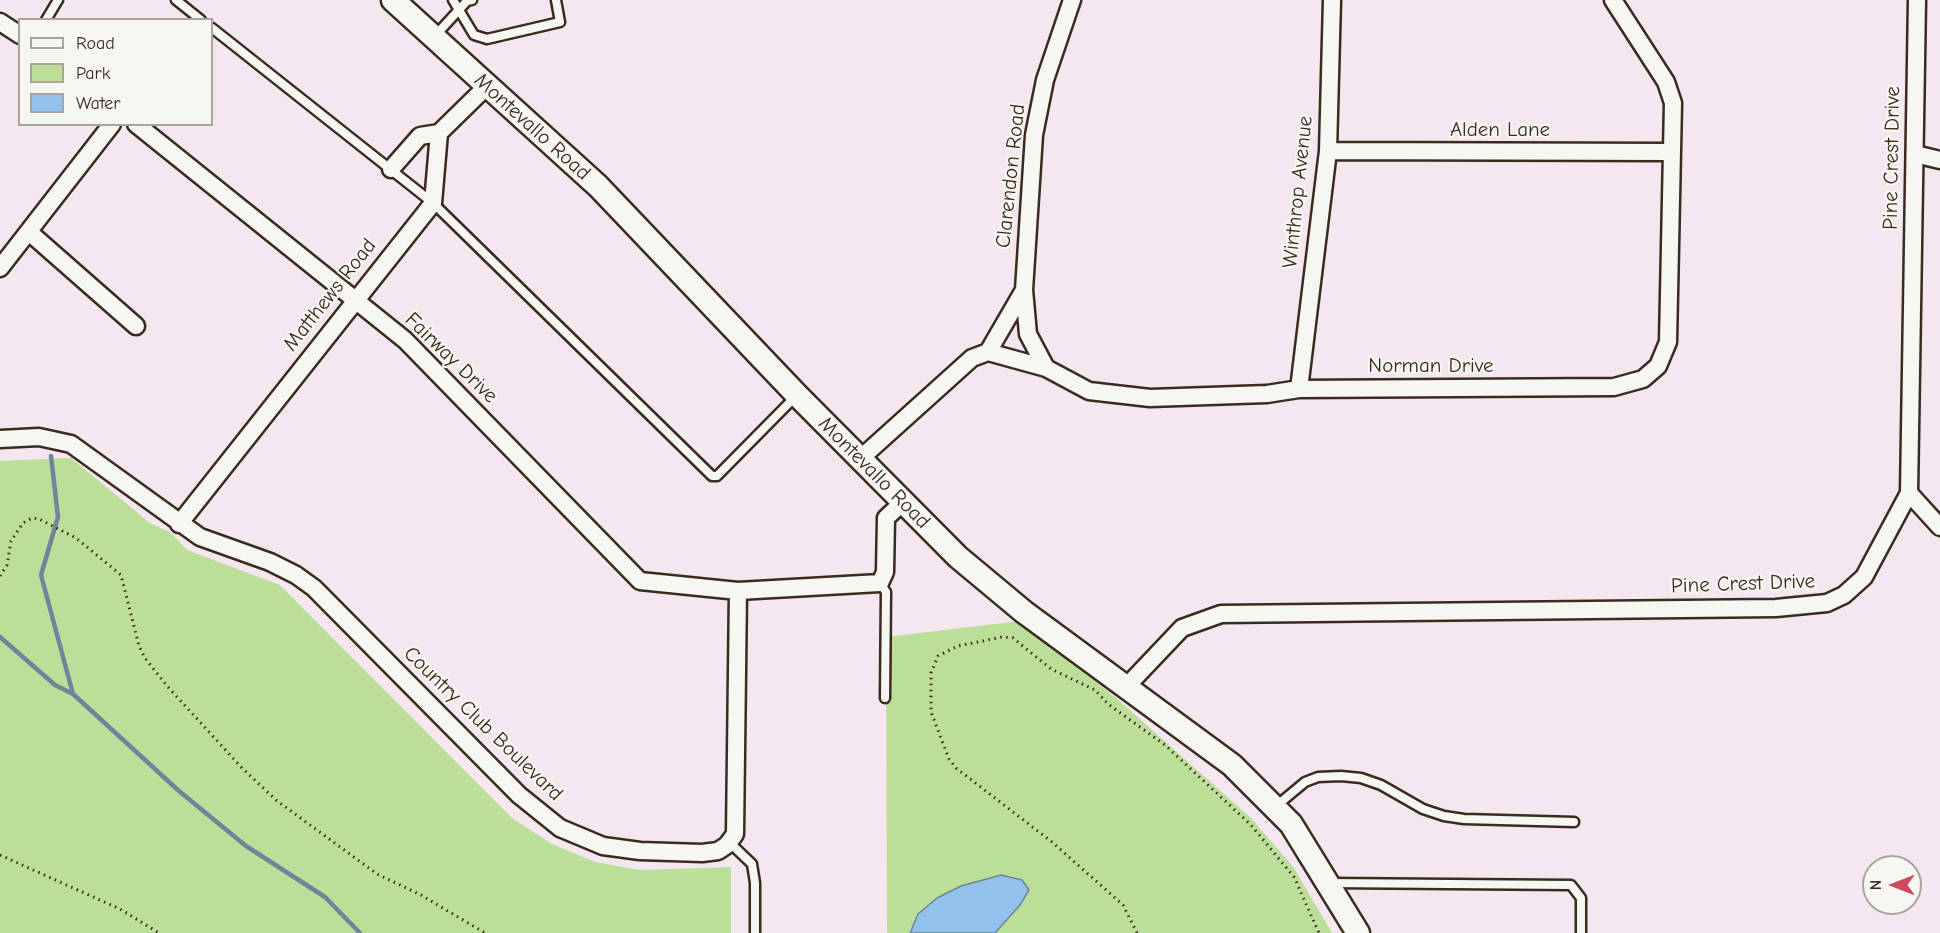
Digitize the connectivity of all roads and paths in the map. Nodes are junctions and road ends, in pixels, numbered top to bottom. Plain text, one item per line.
1 (58, 0) edge
2 (176, 0) edge
3 (393, 0) edge
4 (453, 0) edge
5 (472, 0) edge
6 (556, 0) edge
7 (1072, 0) edge
8 (1332, 0) edge
9 (1613, 0) edge
10 (1917, 0) edge
11 (467, 1) edge
12 (458, 11) junction
13 (47, 18) edge
14 (198, 18) edge
15 (0, 22) edge
16 (213, 29) edge
17 (18, 34) edge
18 (434, 38) junction
19 (486, 87) junction
20 (110, 126) edge
21 (138, 126) edge
22 (439, 134) junction
23 (1328, 151) junction
24 (1672, 152) junction
25 (1915, 154) junction
26 (1940, 160) edge
27 (391, 169) junction
28 (433, 203) junction
29 (29, 232) junction
30 (0, 268) edge
31 (1024, 290) junction
32 (354, 300) junction
33 (136, 326) dead end
34 (988, 352) junction
35 (1046, 368) junction
36 (1299, 389) junction
37 (796, 395) junction
38 (0, 439) edge
39 (861, 458) junction
40 (1908, 493) junction
41 (902, 503) junction
42 (179, 524) junction
43 (1940, 527) edge
44 (0, 576) edge
45 (880, 583) junction
46 (738, 591) junction
47 (1127, 686) junction
48 (885, 698) dead end
49 (1275, 807) junction
50 (1574, 822) dead end
51 (729, 842) junction
52 (0, 855) edge
53 (1328, 883) junction
54 (159, 933) edge
55 (485, 933) edge
56 (755, 933) edge
57 (1137, 933) edge
58 (1319, 933) edge
59 (1358, 933) edge
60 (1581, 933) edge

1 - 13 lane
2 - 14 lane
3 - 18 main road, Montevallo Road
4 - 12 lane
5 - 11 lane
6 - 12 lane
7 - 31 street, Clarendon Road
8 - 23 street, Winthrop Avenue
9 - 24 street, Norman Drive
10 - 25 street, Pine Crest Drive
11 - 12 lane
12 - 18 lane
15 - 17 street
16 - 27 lane
18 - 19 main road, Montevallo Road
19 - 22 street
19 - 37 main road, Montevallo Road
20 - 29 street
21 - 32 street, Fairway Drive
22 - 27 street
22 - 28 street
23 - 24 street, Alden Lane
23 - 36 street, Winthrop Avenue
24 - 36 street, Norman Drive
25 - 26 street
25 - 40 street, Pine Crest Drive
27 - 28 lane
28 - 32 street, Matthews Road
28 - 37 lane
29 - 30 street
29 - 33 street
31 - 34 street, Clarendon Road
31 - 35 street
32 - 42 street, Matthews Road
32 - 46 street, Fairway Drive
34 - 35 street, Norman Drive
34 - 39 street
35 - 36 street, Norman Drive
37 - 39 main road, Montevallo Road
38 - 42 street, Country Club Boulevard
39 - 41 main road, Montevallo Road
40 - 43 street
40 - 47 street, Pine Crest Drive
41 - 45 street
41 - 47 main road, Montevallo Road
42 - 51 street, Country Club Boulevard
44 - 55 path
45 - 46 street
45 - 48 lane
46 - 51 street
47 - 49 main road, Montevallo Road
49 - 50 lane
49 - 53 main road, Montevallo Road
51 - 56 lane
52 - 54 path
53 - 59 main road, Montevallo Road
53 - 60 lane
57 - 58 path

